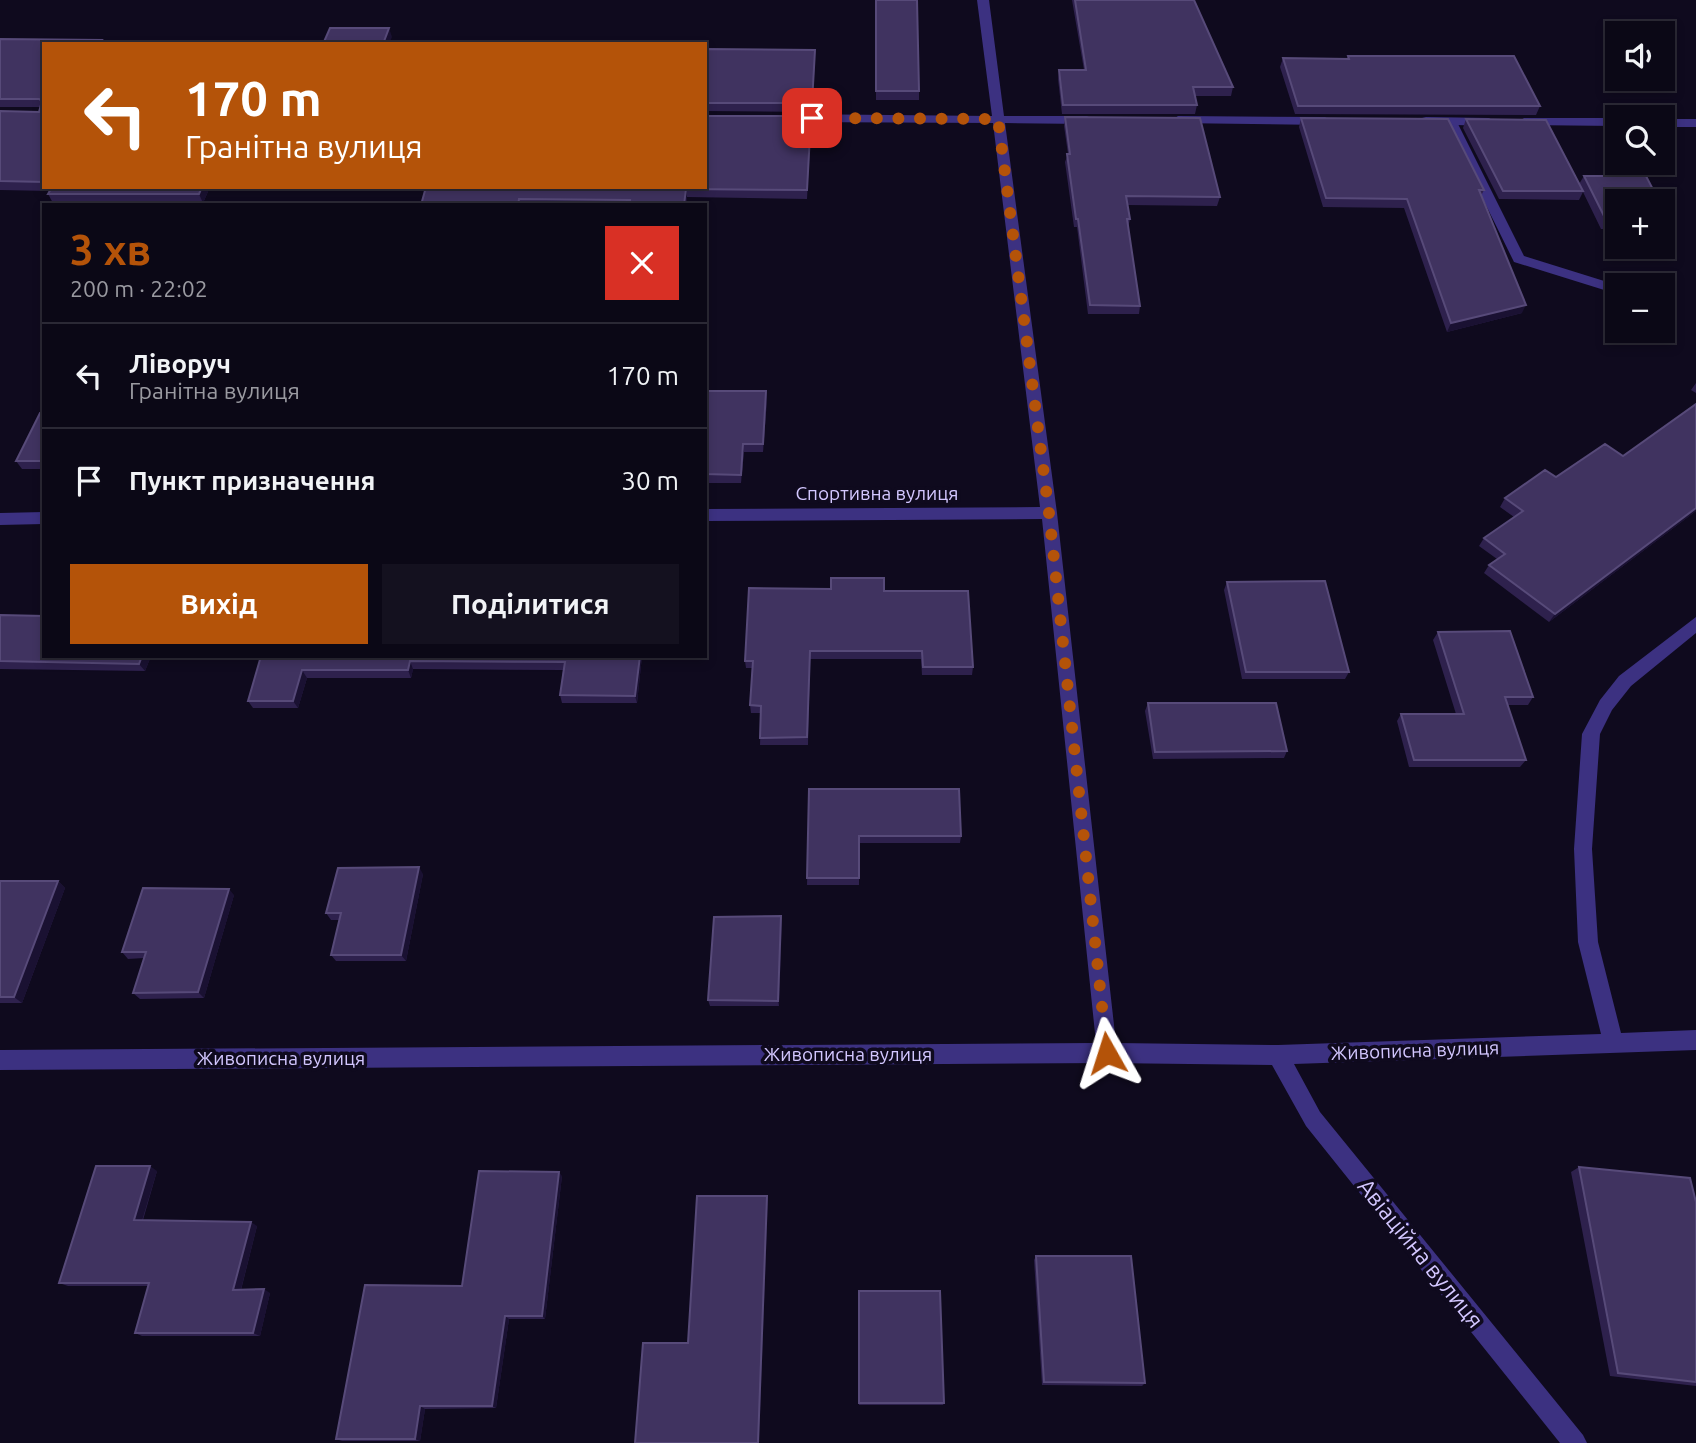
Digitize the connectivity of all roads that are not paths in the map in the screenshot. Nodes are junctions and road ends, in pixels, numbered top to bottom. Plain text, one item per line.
1 (983, 0) edge
2 (775, 118) edge
3 (998, 119) junction
4 (1094, 120) edge
5 (1163, 120) edge
6 (1341, 121) edge
7 (1410, 121) edge
8 (1451, 122) junction
9 (1605, 122) edge
10 (1675, 123) edge
11 (1696, 123) edge
12 (1605, 286) edge
13 (1049, 513) junction
14 (707, 515) edge
15 (42, 518) edge
16 (0, 519) edge
17 (1696, 624) edge
18 (1696, 1040) edge
19 (1613, 1043) junction
20 (1107, 1053) junction
21 (1278, 1055) junction
22 (0, 1060) edge
23 (1575, 1443) edge

1 - 3 street
2 - 3 street
3 - 4 street
3 - 13 street
5 - 6 street
7 - 8 street
8 - 9 street
8 - 12 street
10 - 11 street
13 - 14 street, Спортивна вулиця
13 - 20 street
15 - 16 street
17 - 19 street
18 - 19 street, Живописна вулиця
19 - 21 street, Живописна вулиця
20 - 21 street, Живописна вулиця
20 - 22 street, Живописна вулиця
21 - 23 street, Авіаційна вулиця

